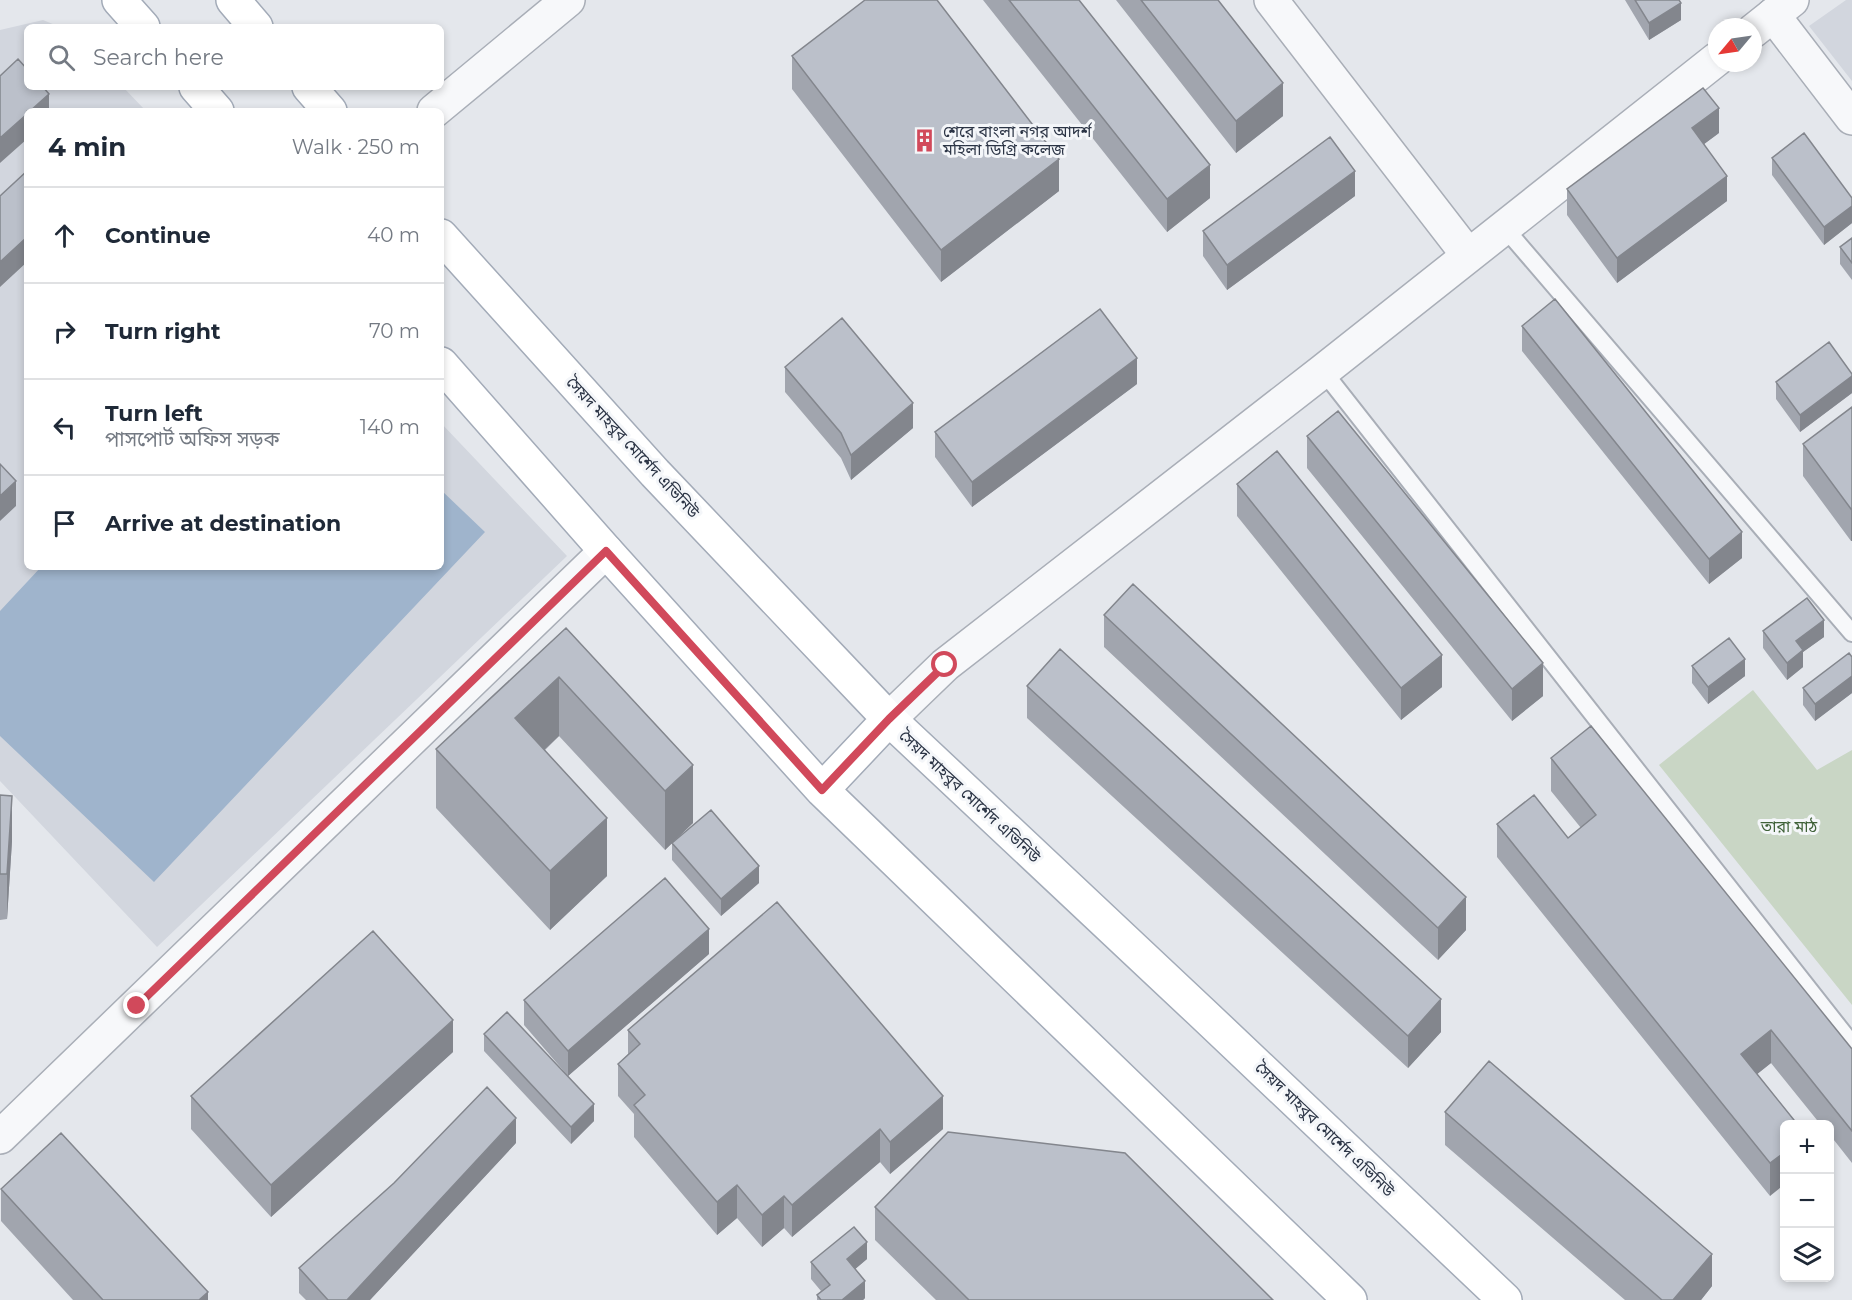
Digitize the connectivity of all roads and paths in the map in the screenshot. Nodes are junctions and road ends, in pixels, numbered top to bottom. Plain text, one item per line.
1 (119, 0) edge
2 (233, 0) edge
3 (568, 0) edge
4 (1270, 0) edge
5 (1773, 15) edge
6 (140, 24) edge
7 (253, 24) edge
8 (1708, 66) edge
9 (199, 90) edge
10 (312, 90) edge
11 (214, 108) edge
12 (327, 108) edge
13 (438, 108) edge
14 (1852, 118) edge
15 (1503, 226) junction
16 (444, 239) edge
17 (1468, 255) junction
18 (444, 367) edge
19 (1323, 371) junction
20 (606, 551) junction
21 (1852, 633) edge
22 (889, 719) junction
23 (822, 790) junction
24 (1852, 1044) edge
25 (0, 1137) edge
26 (1350, 1300) edge
27 (1505, 1300) edge

1 - 6 main road
2 - 7 main road
3 - 13 street
4 - 17 street
5 - 14 street
8 - 15 street
9 - 11 main road
10 - 12 main road
15 - 17 street
15 - 21 lane
16 - 22 main road, সৈয়দ মাহবুব মোর্শেদ এভিনিউ
17 - 19 street
18 - 20 main road
19 - 22 street
19 - 24 lane
20 - 23 main road
20 - 25 street
22 - 23 main road
22 - 27 main road, সৈয়দ মাহবুব মোর্শেদ এভিনিউ
23 - 26 main road

